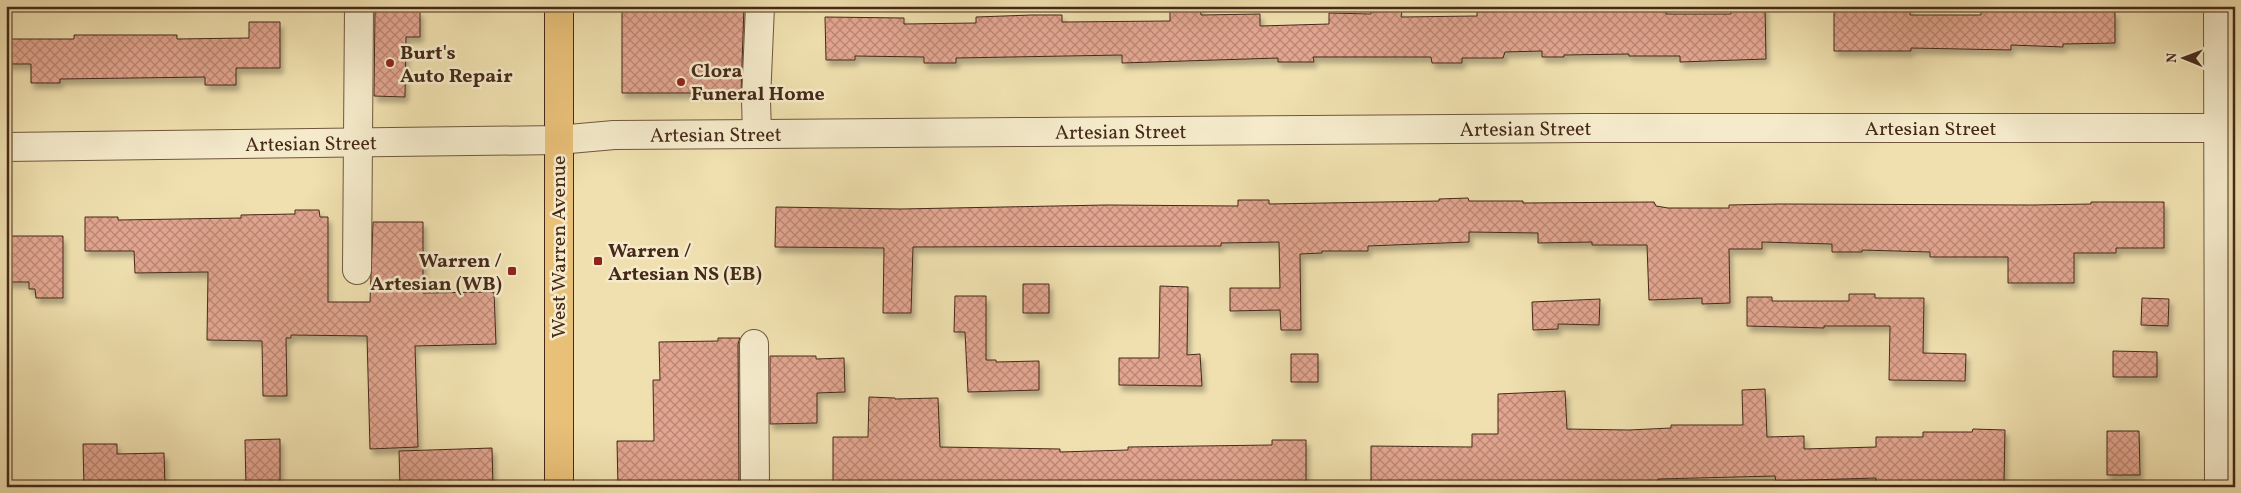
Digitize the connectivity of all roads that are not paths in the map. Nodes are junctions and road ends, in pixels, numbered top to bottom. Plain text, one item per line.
1 (359, 6) edge
2 (559, 6) edge
3 (760, 6) edge
4 (2218, 6) edge
5 (2226, 129) edge
6 (757, 134) junction
7 (558, 140) junction
8 (359, 142) junction
9 (6, 147) edge
10 (357, 270) dead end
11 (754, 344) dead end
12 (560, 487) edge
13 (755, 487) edge
14 (2219, 487) edge

1 - 8 street
2 - 7 main road, West Warren Avenue
3 - 6 street
4 - 5 street
5 - 6 street, Artesian Street
5 - 14 street
6 - 7 street, Artesian Street
7 - 8 street, Artesian Street
7 - 12 main road, West Warren Avenue
8 - 9 street, Artesian Street
8 - 10 street
11 - 13 street

